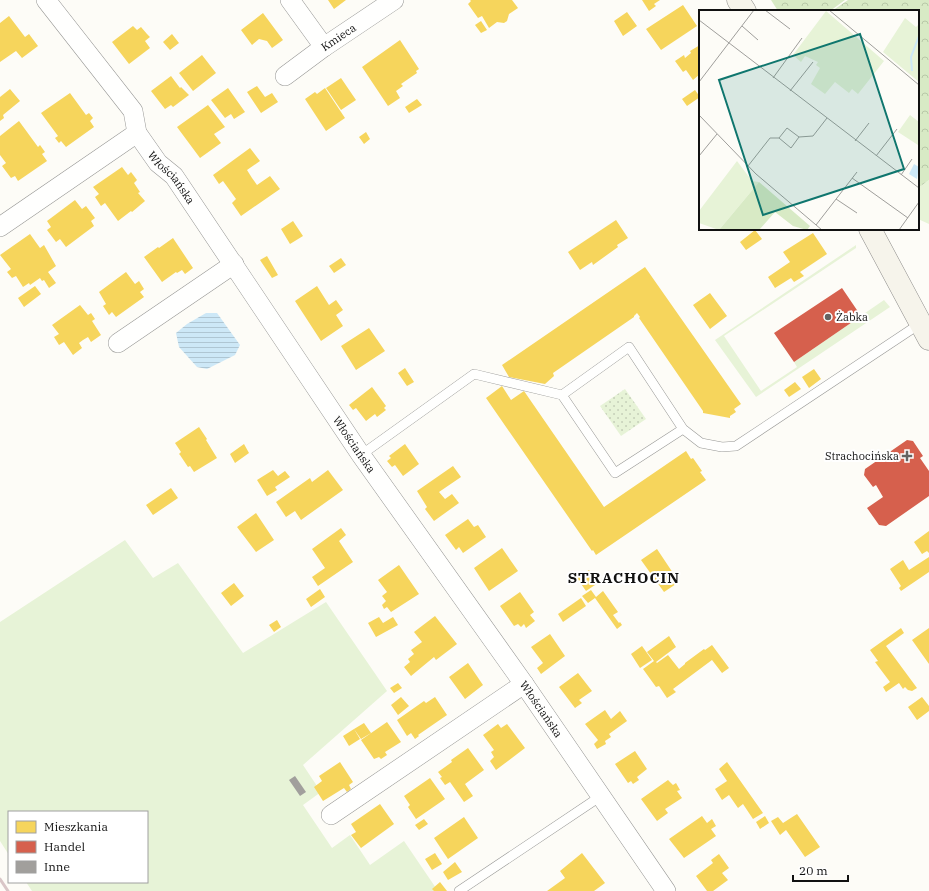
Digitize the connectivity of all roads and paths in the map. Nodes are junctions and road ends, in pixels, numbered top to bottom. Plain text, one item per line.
1 (46, 0) edge
2 (290, 0) edge
3 (394, 0) edge
4 (738, 0) edge
5 (744, 10) edge
6 (324, 48) junction
7 (285, 76) dead end
8 (137, 133) junction
9 (0, 227) edge
10 (871, 230) edge
11 (234, 264) junction
12 (925, 331) edge
13 (118, 343) dead end
14 (562, 395) junction
15 (683, 430) junction
16 (361, 455) junction
17 (524, 684) junction
18 (601, 796) junction
19 (331, 815) dead end
20 (459, 891) edge
21 (666, 891) edge

1 - 8 street, Włościańska
2 - 6 street
3 - 6 street, Kmieca
4 - 5 main road
6 - 7 street, Kmieca
8 - 9 street
8 - 11 street, Włościańska
10 - 12 main road
11 - 13 street
11 - 16 street, Włościańska
12 - 15 lane
14 - 15 lane
14 - 15 lane
14 - 16 lane
16 - 17 street, Włościańska
17 - 18 street, Włościańska
17 - 19 street
18 - 20 lane
18 - 21 street, Włościańska

